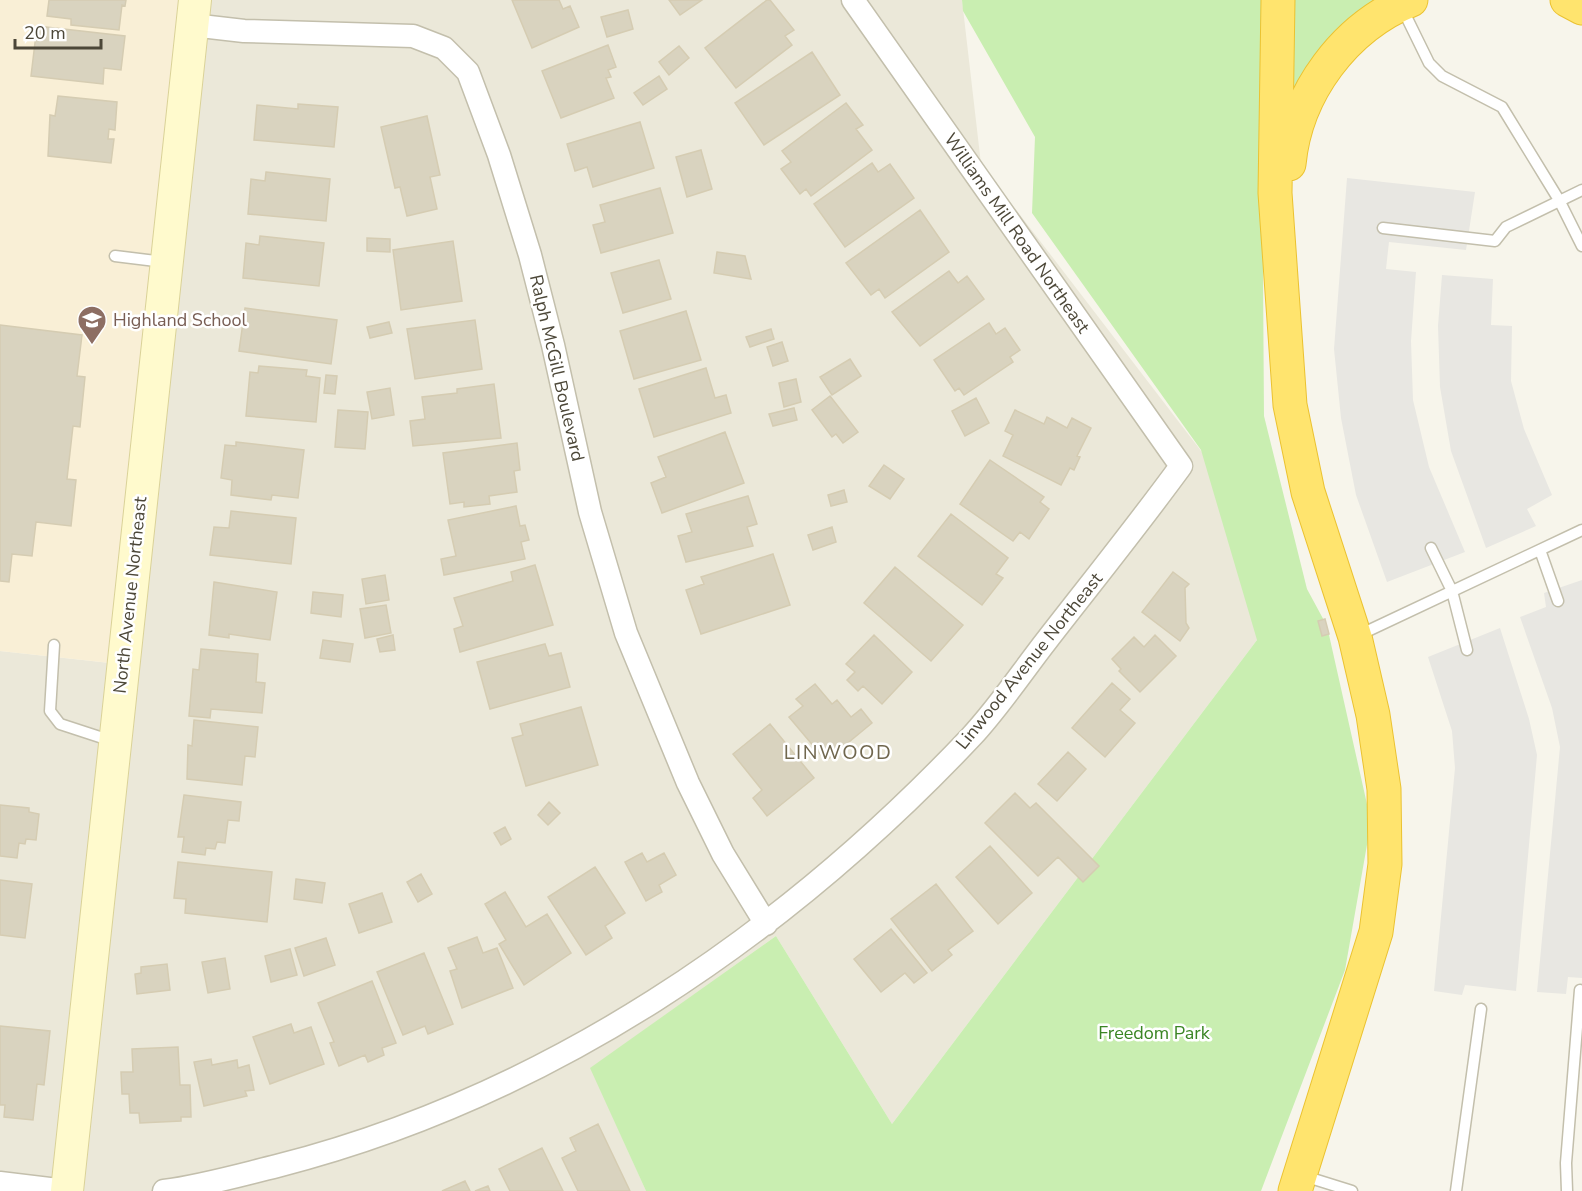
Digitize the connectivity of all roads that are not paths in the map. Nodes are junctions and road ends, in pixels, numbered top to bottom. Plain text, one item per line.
1 (853, 0) edge
2 (1278, 0) edge
3 (1567, 0) edge
4 (1405, 2) edge
5 (1582, 8) edge
6 (194, 12) edge
7 (1582, 190) edge
8 (1558, 200) junction
9 (1383, 228) dead end
10 (1582, 246) edge
11 (116, 256) dead end
12 (167, 263) junction
13 (1279, 276) junction
14 (1181, 466) joint
15 (1582, 530) edge
16 (1431, 548) dead end
17 (1540, 550) junction
18 (1452, 591) junction
19 (1558, 601) dead end
20 (1355, 637) junction
21 (54, 645) dead end
22 (1467, 650) dead end
23 (115, 742) junction
24 (766, 924) junction
25 (1580, 990) dead end
26 (1482, 1009) dead end
27 (0, 1183) edge
28 (1298, 1183) edge
29 (67, 1191) edge
30 (164, 1191) edge
31 (1352, 1191) edge
32 (1455, 1191) edge
33 (1567, 1191) edge

1 - 14 street, Williams Mill Road Northeast
2 - 13 highway
3 - 5 highway
4 - 8 lane
4 - 13 highway
6 - 12 main road, North Avenue Northeast
6 - 24 street, Ralph McGill Boulevard
7 - 8 lane
8 - 9 lane
8 - 10 lane
11 - 12 lane
12 - 23 main road, North Avenue Northeast
13 - 20 highway
14 - 24 street, Linwood Avenue Northeast
15 - 17 lane
16 - 18 lane
17 - 18 lane
17 - 19 lane
18 - 20 lane
18 - 22 lane
20 - 28 highway
21 - 23 lane
23 - 29 main road, North Avenue Northeast
24 - 30 street, Linwood Avenue Northeast
25 - 33 lane
26 - 32 lane
27 - 29 street
28 - 31 lane

